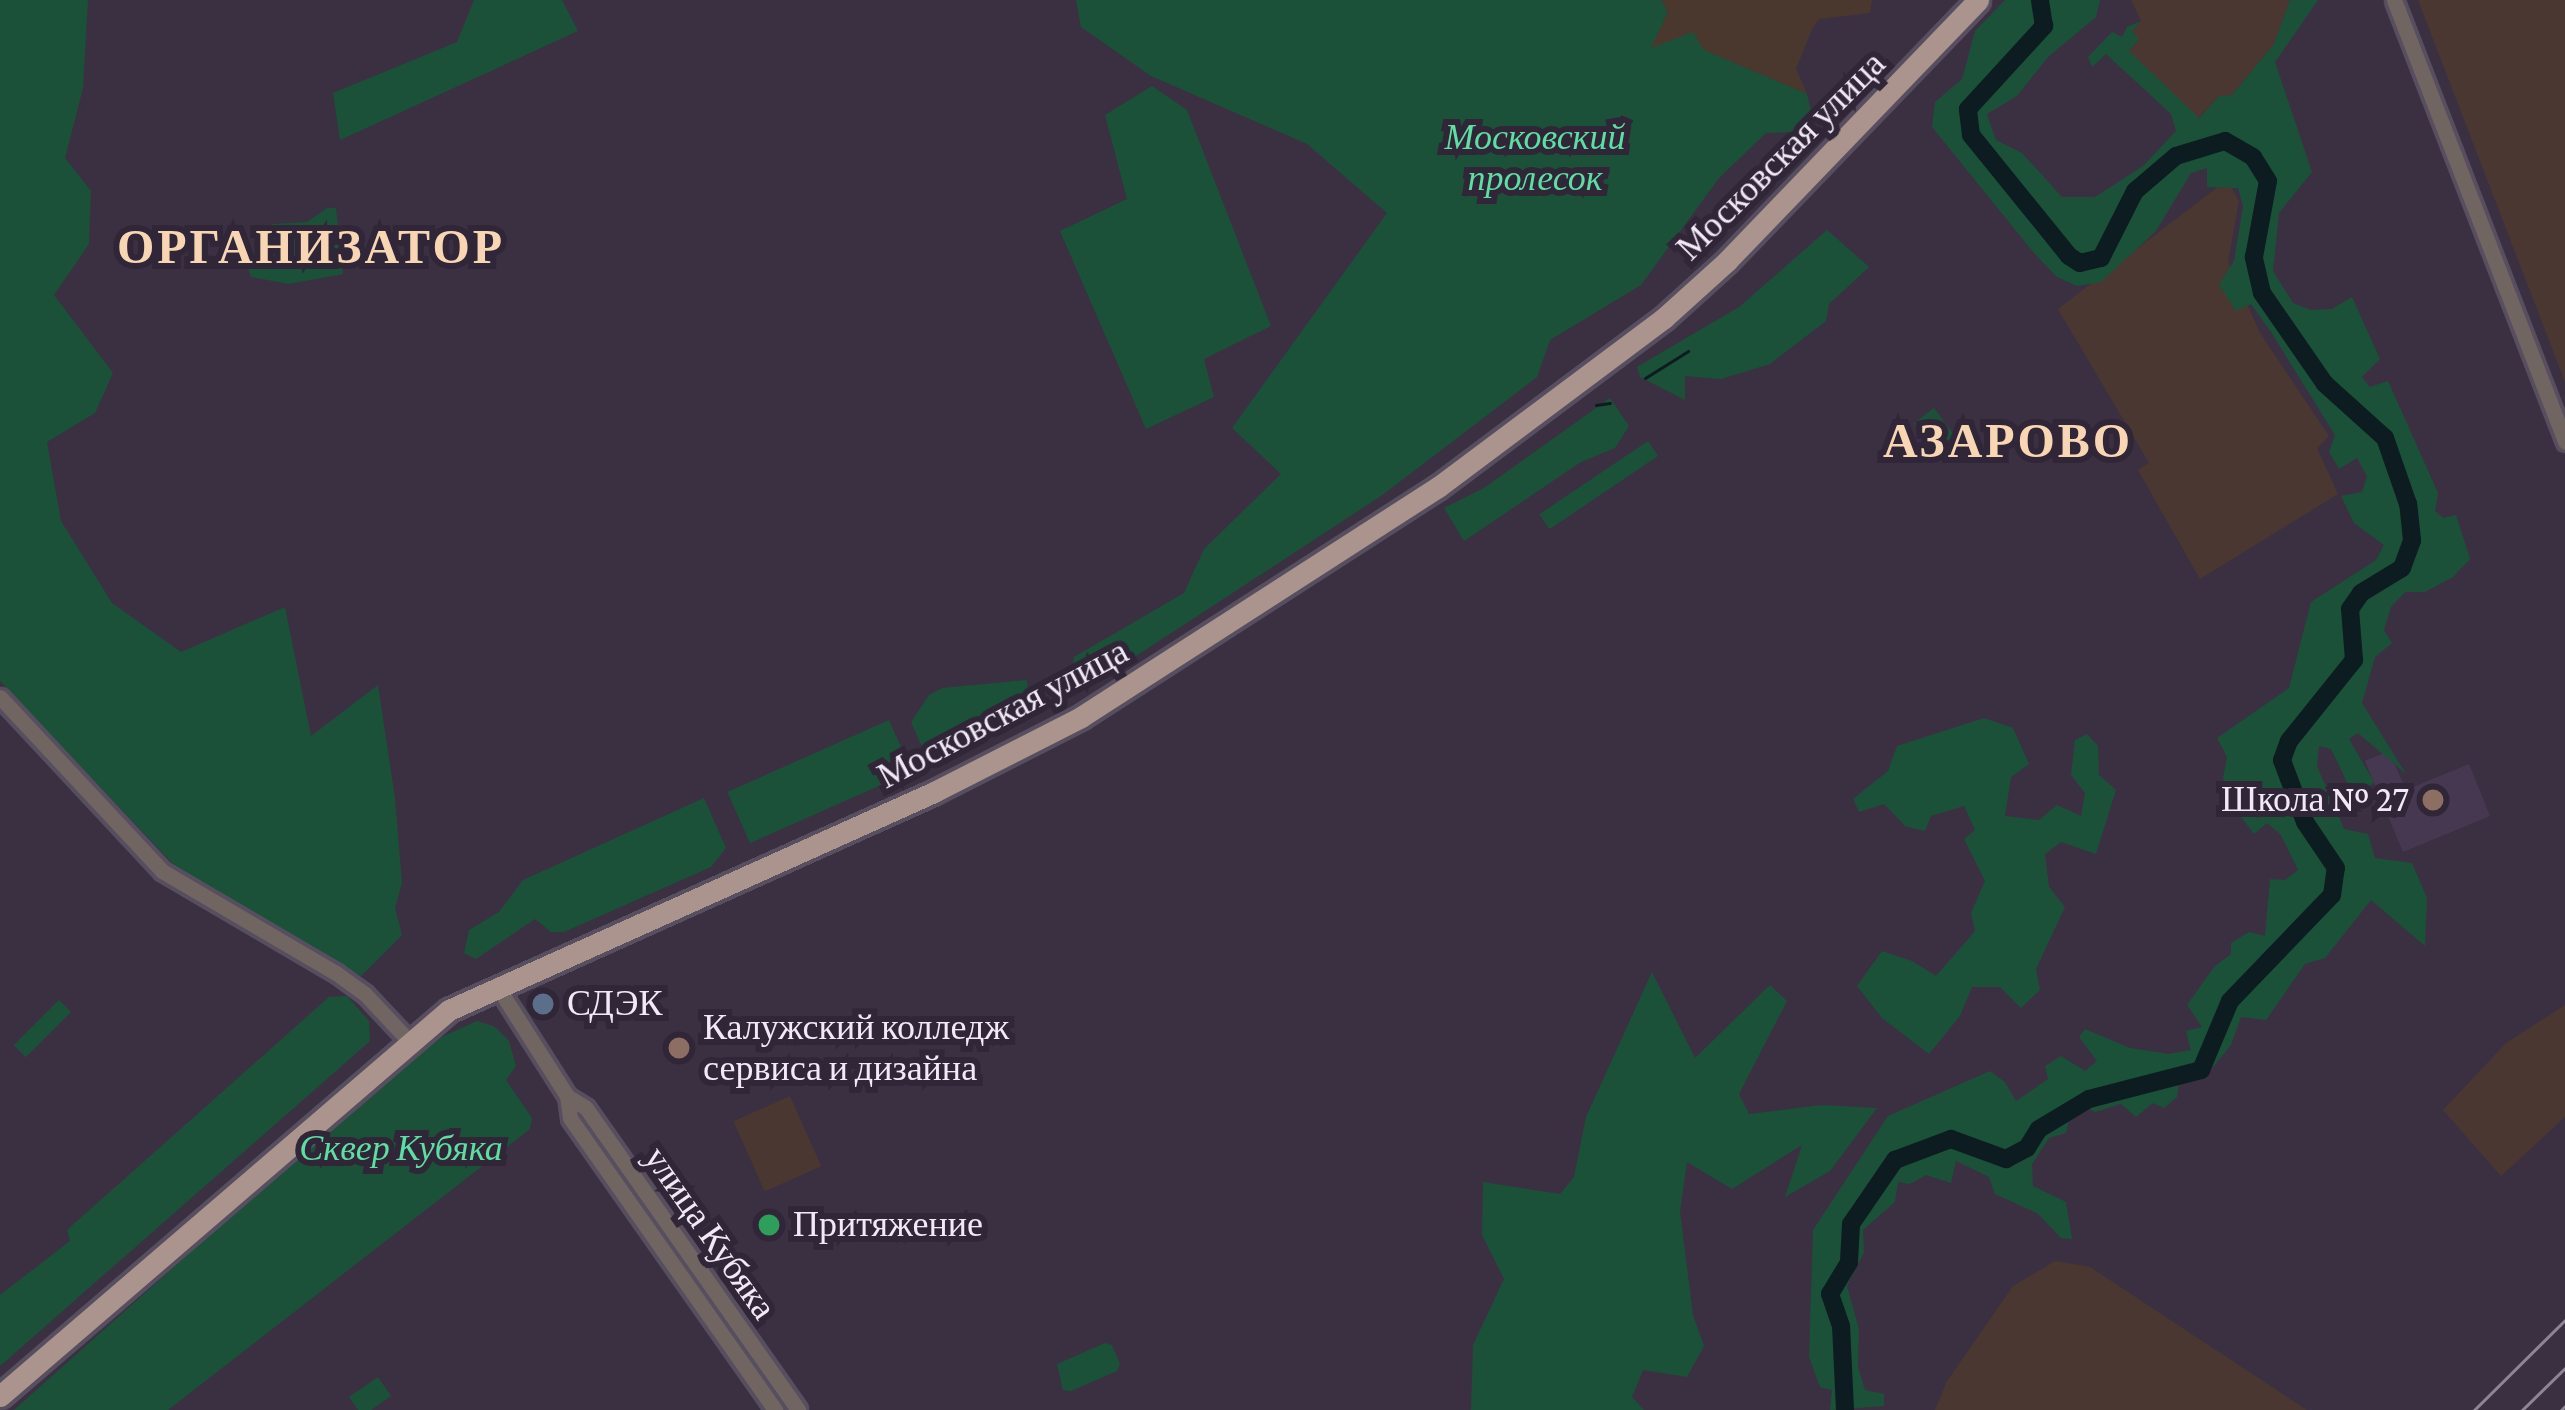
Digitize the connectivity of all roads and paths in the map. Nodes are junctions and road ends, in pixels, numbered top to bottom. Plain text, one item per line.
1 (1978, 0) edge
2 (2394, 0) edge
3 (2565, 442) edge
4 (0, 697) edge
5 (497, 986) junction
6 (409, 1041) junction
7 (567, 1096) junction
8 (0, 1396) edge
9 (775, 1410) edge
10 (798, 1410) edge

1 - 5 main road, Московская улица
2 - 3 street
4 - 6 street
5 - 6 main road, Московская улица
5 - 7 street, улица Кубяка
6 - 8 main road, Московская улица
7 - 9 street, улица Кубяка
7 - 10 street, улица Кубяка

